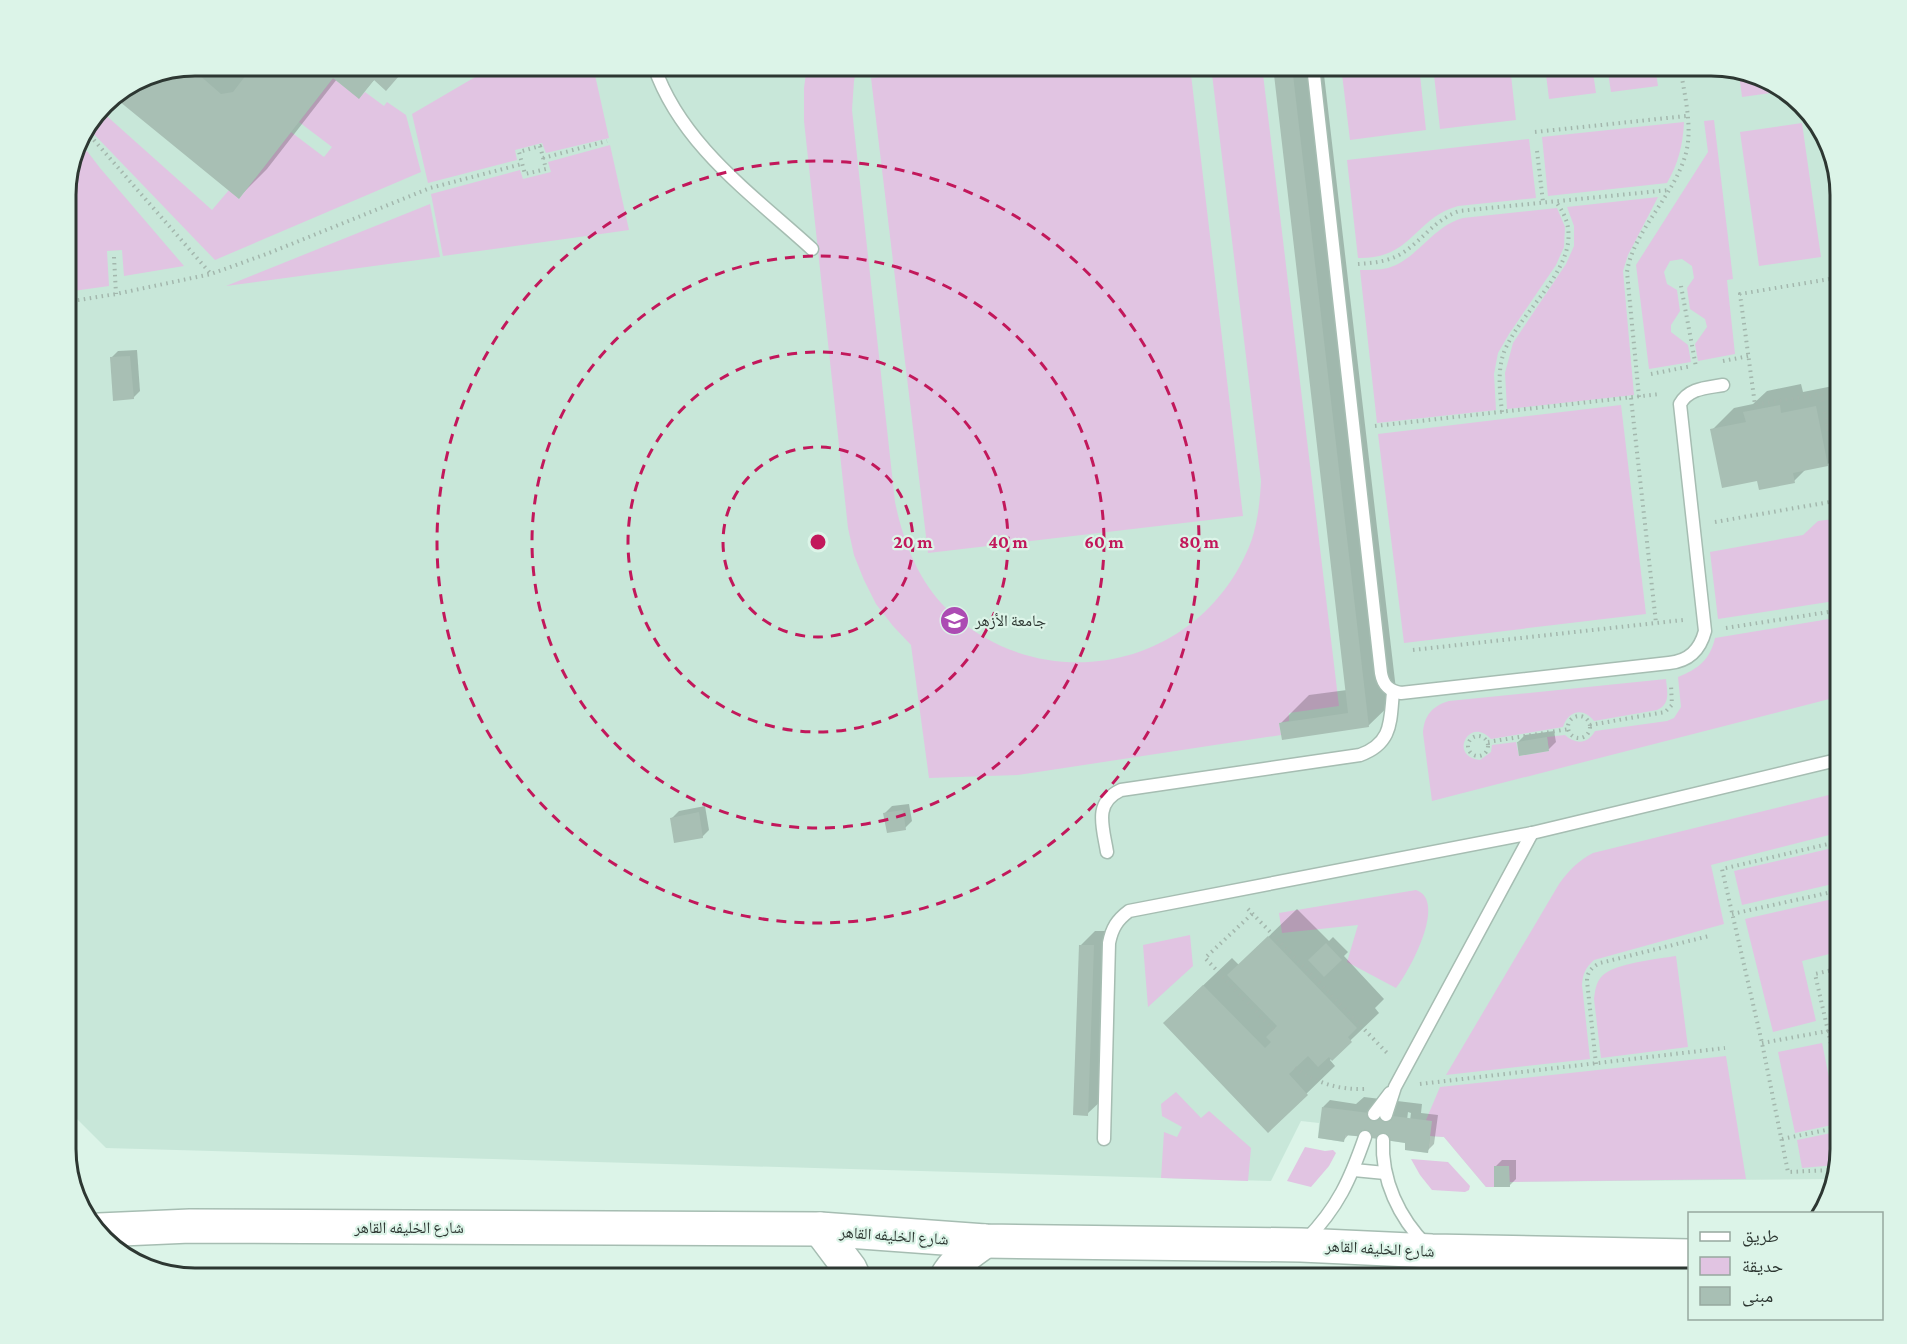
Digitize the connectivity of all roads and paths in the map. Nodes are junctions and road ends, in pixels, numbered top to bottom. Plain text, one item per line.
1 (1314, 76) edge
2 (1681, 76) edge
3 (659, 77) edge
4 (1687, 116) junction
5 (1535, 132) dead end
6 (92, 138) edge
7 (607, 141) dead end
8 (1537, 151) dead end
9 (543, 158) junction
10 (522, 164) junction
11 (1669, 190) junction
12 (1556, 201) junction
13 (1543, 202) junction
14 (812, 249) dead end
15 (114, 257) dead end
16 (1335, 264) junction
17 (211, 274) junction
18 (1830, 279) edge
19 (1681, 286) dead end
20 (116, 294) junction
21 (77, 300) edge
22 (1723, 385) dead end
23 (1700, 388) junction
24 (1639, 397) junction
25 (1684, 397) junction
26 (1631, 398) junction
27 (1502, 412) junction
28 (1354, 429) junction
29 (1830, 442) edge
30 (1830, 502) edge
31 (1693, 526) junction
32 (1830, 612) edge
33 (1681, 620) dead end
34 (1656, 622) junction
35 (1705, 631) junction
36 (1413, 650) dead end
37 (1669, 663) junction
38 (1393, 692) junction
39 (1590, 725) junction
40 (1569, 729) junction
41 (1488, 742) junction
42 (1830, 762) edge
43 (1532, 833) junction
44 (1830, 844) edge
45 (1107, 852) dead end
46 (1232, 892) junction
47 (1830, 892) edge
48 (1252, 914) junction
49 (1732, 914) junction
50 (1709, 936) dead end
51 (1830, 971) edge
52 (1274, 1029) dead end
53 (1828, 1031) junction
54 (1830, 1040) edge
55 (1762, 1043) junction
56 (1725, 1048) dead end
57 (1596, 1064) junction
58 (1295, 1068) dead end
59 (1404, 1070) junction
60 (1395, 1088) junction
61 (1380, 1114) dead end
62 (1830, 1129) edge
63 (1365, 1137) dead end
64 (1104, 1139) dead end
65 (1782, 1139) junction
66 (1383, 1140) dead end
67 (1354, 1170) junction
68 (1828, 1170) edge
69 (1385, 1173) junction
70 (820, 1229) junction
71 (109, 1230) edge
72 (985, 1241) junction
73 (1301, 1245) junction
74 (1432, 1251) junction
75 (1688, 1256) edge
76 (849, 1268) edge
77 (952, 1268) edge

1 - 16 lane
2 - 4 path
3 - 14 lane
4 - 5 path
4 - 11 path
6 - 17 path
7 - 9 path
8 - 13 path
9 - 10 path
9 - 10 path
10 - 17 path
11 - 12 path
11 - 24 path
12 - 13 path
12 - 27 path
13 - 16 path
15 - 20 path
16 - 28 lane
17 - 20 path
18 - 29 path
19 - 23 path
20 - 21 path
22 - 23 lane
23 - 25 lane
24 - 25 path
24 - 26 path
25 - 31 lane
26 - 27 path
26 - 34 path
27 - 28 path
28 - 38 lane
30 - 31 path
31 - 35 lane
32 - 35 path
33 - 34 path
34 - 36 path
35 - 37 lane
37 - 38 lane
37 - 39 path
38 - 45 lane
39 - 40 path
39 - 40 path
40 - 41 path
41 - 41 path
42 - 43 lane
43 - 46 lane
43 - 59 lane
44 - 49 path
46 - 48 path
46 - 64 lane
47 - 49 path
48 - 52 path
48 - 59 path
49 - 55 path
50 - 57 path
51 - 53 path
53 - 54 path
53 - 55 path
55 - 65 path
56 - 57 path
57 - 60 path
58 - 60 path
59 - 60 lane
60 - 61 lane
62 - 65 path
63 - 67 lane
65 - 68 path
66 - 69 lane
67 - 69 lane
67 - 73 lane
69 - 74 lane
70 - 71 main road, شارع الخليفه القاهر
70 - 72 main road, شارع الخليفه القاهر
70 - 76 main road
72 - 73 main road, شارع الخليفه القاهر
72 - 77 main road
73 - 74 main road, شارع الخليفه القاهر
74 - 75 main road, شارع الخليفه القاهر

